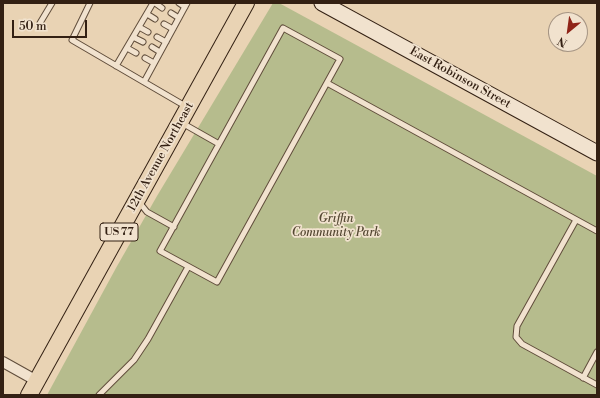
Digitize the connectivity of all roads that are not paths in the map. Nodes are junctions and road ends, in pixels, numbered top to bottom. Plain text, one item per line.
1 (52, 3) edge
2 (90, 3) edge
3 (154, 3) edge
4 (179, 3) edge
5 (246, 3) edge
6 (322, 3) edge
7 (186, 5) edge
8 (162, 8) dead end
9 (171, 13) dead end
10 (147, 14) junction
11 (179, 18) junction
12 (156, 19) dead end
13 (40, 23) dead end
14 (164, 24) dead end
15 (139, 27) junction
16 (173, 29) junction
17 (148, 32) dead end
18 (133, 37) junction
19 (157, 37) dead end
20 (143, 42) dead end
21 (166, 42) junction
22 (152, 47) dead end
23 (127, 48) junction
24 (160, 52) junction
25 (136, 53) dead end
26 (145, 58) dead end
27 (154, 63) junction
28 (116, 66) junction
29 (144, 82) junction
30 (327, 83) junction
31 (188, 108) junction
32 (180, 122) junction
33 (219, 144) junction
34 (597, 153) edge
35 (137, 200) junction
36 (576, 220) junction
37 (174, 227) junction
38 (597, 231) edge
39 (188, 267) junction
40 (597, 352) edge
41 (3, 362) edge
42 (583, 378) junction
43 (597, 385) edge
44 (33, 388) edge
45 (99, 395) edge

1 - 13 lane
2 - 28 lane
3 - 8 lane
3 - 10 lane
4 - 7 lane
5 - 31 main road, 12th Avenue Northeast / US 77
6 - 34 main road, East Robinson Street
7 - 11 lane
9 - 11 lane
10 - 12 lane
10 - 15 lane
11 - 16 lane
14 - 16 lane
15 - 17 lane
15 - 18 lane
16 - 21 lane
18 - 20 lane
18 - 23 lane
19 - 21 lane
21 - 24 lane
22 - 24 lane
23 - 25 lane
23 - 28 lane
24 - 27 lane
26 - 27 lane
27 - 29 lane
28 - 29 lane
29 - 31 lane
30 - 33 lane
30 - 36 lane
30 - 39 lane
31 - 32 main road, 12th Avenue Northeast / US 77
32 - 33 lane
32 - 35 main road, 12th Avenue Northeast / US 77
33 - 37 lane
35 - 37 lane
35 - 44 main road, 12th Avenue Northeast / US 77
36 - 38 lane
36 - 42 lane
37 - 39 lane
39 - 45 lane
40 - 42 lane
41 - 44 street
42 - 43 lane

